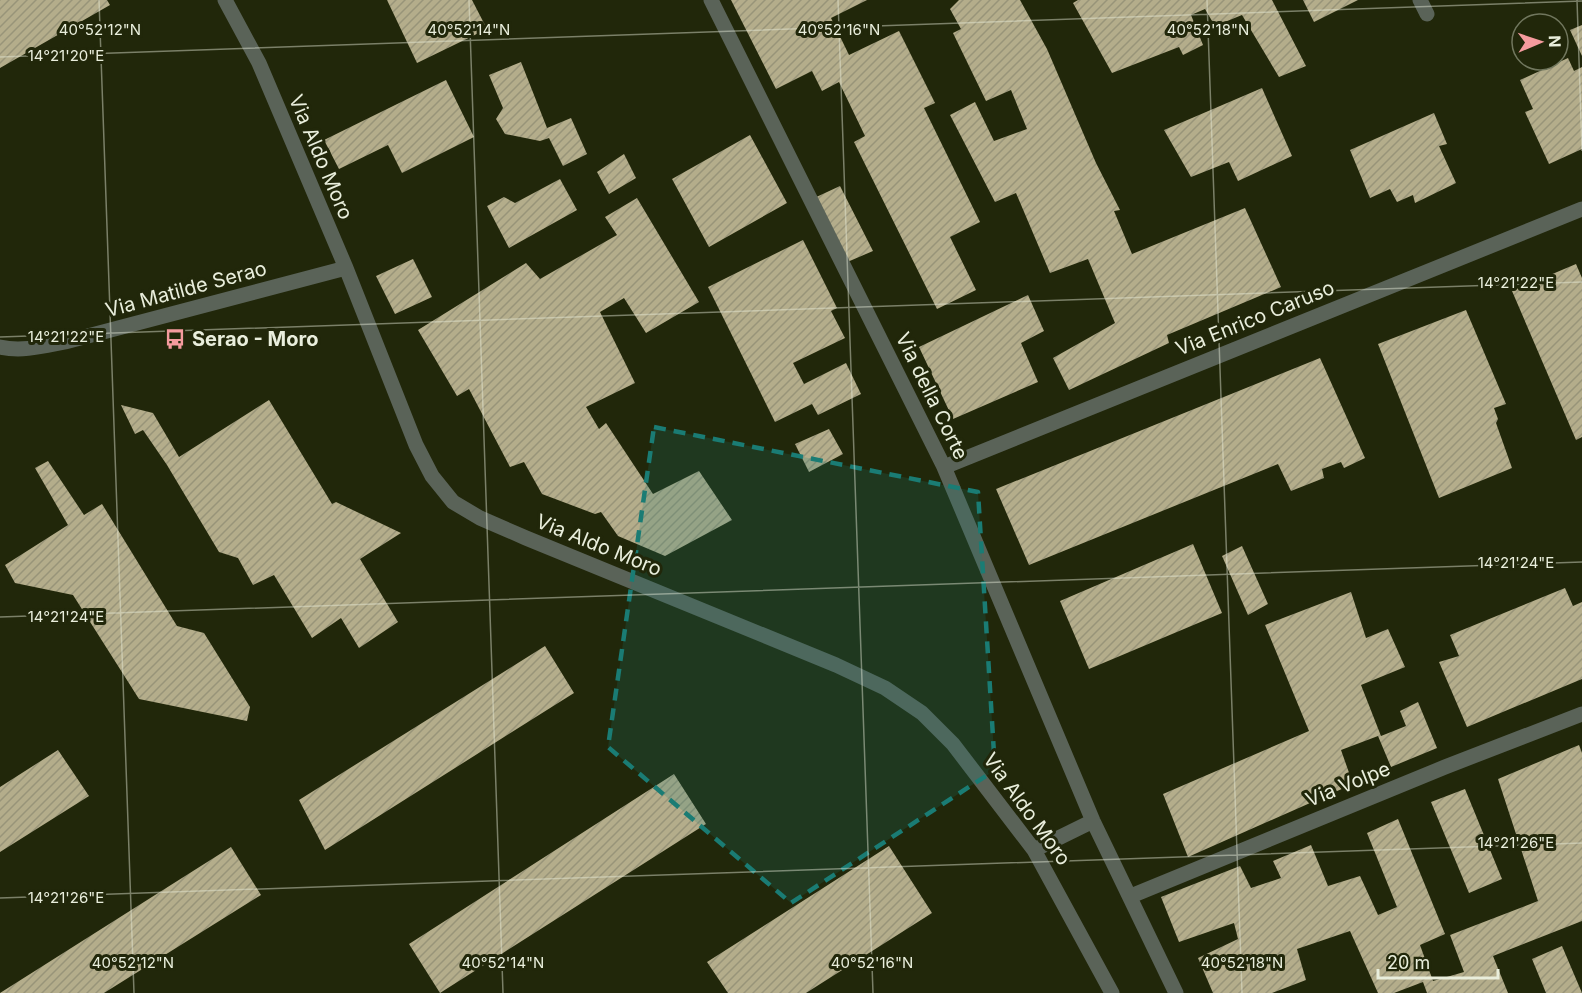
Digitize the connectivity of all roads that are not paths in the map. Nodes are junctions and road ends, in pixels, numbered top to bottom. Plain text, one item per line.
1 (225, 0) edge
2 (711, 0) edge
3 (1582, 208) edge
4 (346, 268) junction
5 (0, 347) edge
6 (944, 466) junction
7 (1582, 714) edge
8 (1093, 821) junction
9 (1034, 849) junction
10 (1131, 896) junction
11 (1112, 993) edge
12 (1176, 993) edge

1 - 4 street, Via Aldo Moro
2 - 6 street, Via della Corte
3 - 6 street, Via Enrico Caruso
4 - 5 street, Via Matilde Serao
4 - 9 street, Via Aldo Moro
6 - 8 street, Via della Corte
7 - 10 street, Via Volpe
8 - 9 street
8 - 10 street, Via della Corte
9 - 11 street, Via Aldo Moro
10 - 12 street, Via della Corte

